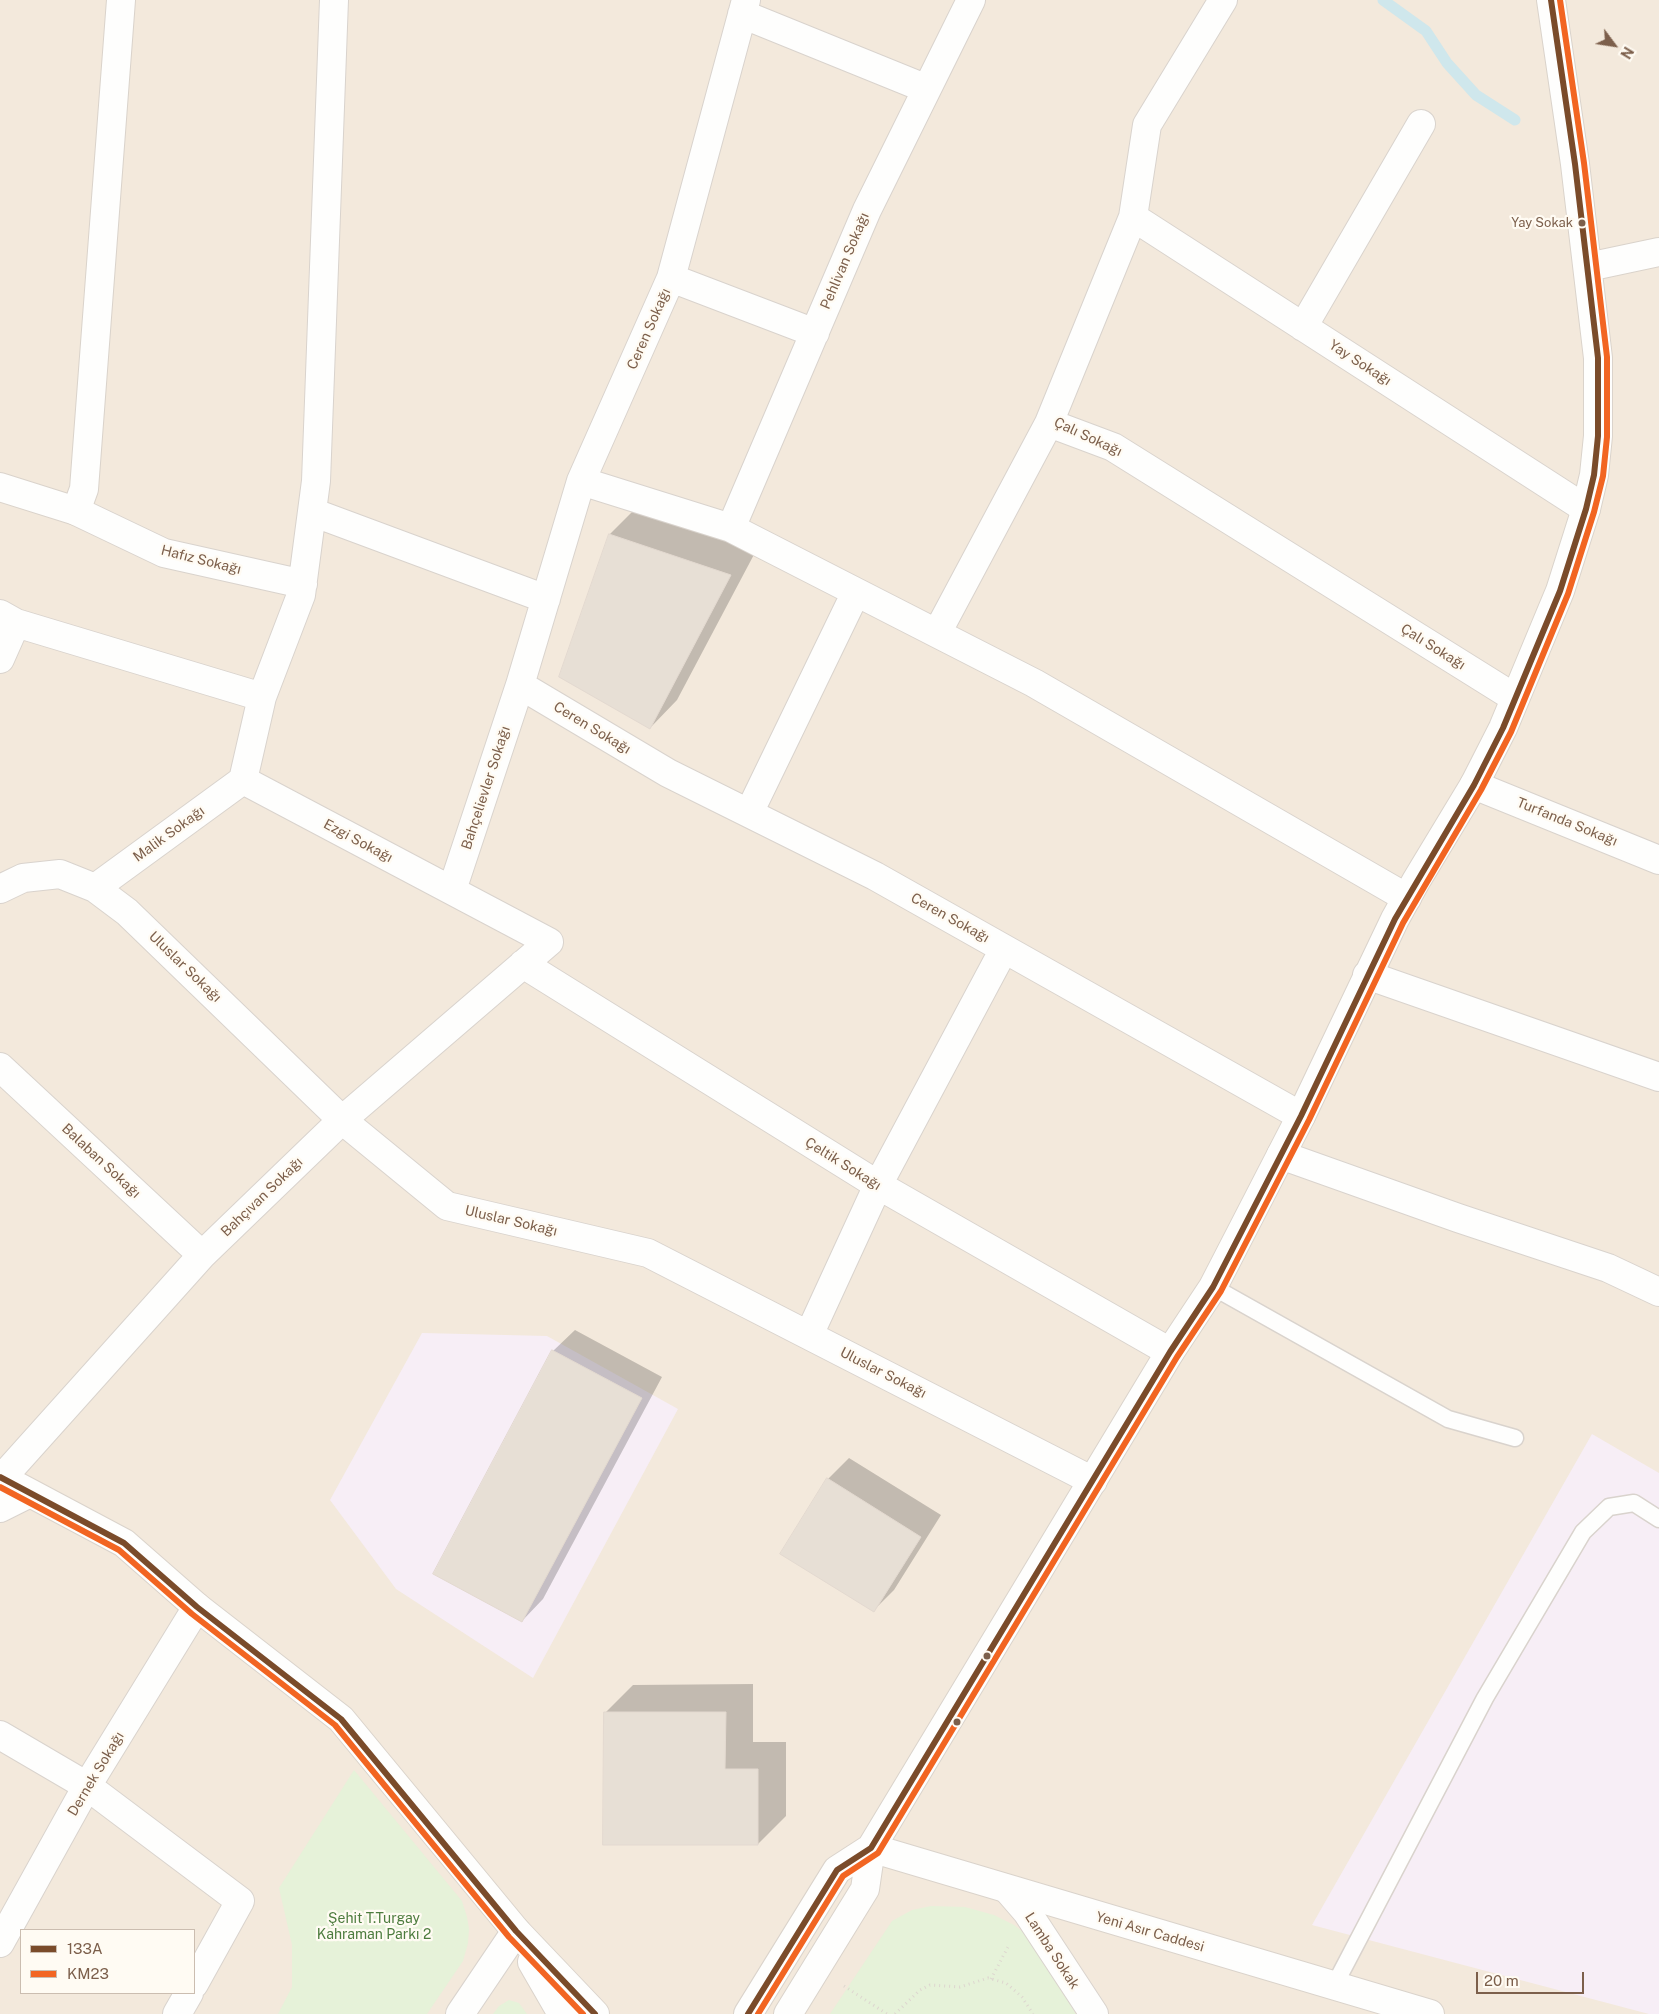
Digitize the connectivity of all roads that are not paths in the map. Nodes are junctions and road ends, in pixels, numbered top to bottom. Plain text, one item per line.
1 (121, 0) edge
2 (334, 0) edge
3 (971, 0) edge
4 (1223, 0) edge
5 (1551, 0) edge
6 (744, 7) edge
7 (927, 90) junction
8 (1420, 124) dead end
9 (1133, 217) junction
10 (1659, 252) edge
11 (1588, 267) junction
12 (671, 278) junction
13 (1303, 327) junction
14 (815, 333) junction
15 (1049, 423) junction
16 (581, 482) junction
17 (0, 486) edge
18 (1586, 509) junction
19 (76, 511) junction
20 (312, 512) junction
21 (731, 528) junction
22 (303, 584) junction
23 (856, 592) junction
24 (546, 599) junction
25 (8, 619) edge
26 (937, 633) junction
27 (0, 660) edge
28 (520, 686) junction
29 (262, 697) junction
30 (1515, 698) junction
31 (243, 780) junction
32 (1474, 785) junction
33 (749, 813) junction
34 (1659, 860) edge
35 (95, 888) junction
36 (0, 889) edge
37 (452, 890) junction
38 (1406, 898) junction
39 (549, 942) joint
40 (1004, 949) junction
41 (523, 964) junction
42 (1367, 975) junction
43 (2, 1073) edge
44 (1659, 1078) edge
45 (1301, 1116) junction
46 (342, 1120) junction
47 (1281, 1155) junction
48 (878, 1185) junction
49 (202, 1255) junction
50 (1213, 1287) junction
51 (1659, 1292) edge
52 (809, 1334) junction
53 (1170, 1352) junction
54 (1515, 1438) dead end
55 (1, 1478) edge
56 (1093, 1481) junction
57 (28, 1494) junction
58 (0, 1508) edge
59 (1659, 1519) edge
60 (197, 1607) junction
61 (0, 1735) edge
62 (87, 1786) junction
63 (870, 1848) junction
64 (1008, 1890) junction
65 (516, 1931) junction
66 (0, 1943) edge
67 (195, 1982) edge
68 (1334, 1986) junction
69 (188, 1994) edge
70 (576, 2007) edge
71 (177, 2014) edge
72 (460, 2014) edge
73 (596, 2014) edge
74 (748, 2014) edge
75 (788, 2014) edge
76 (1094, 2014) edge
77 (1430, 2014) edge

1 - 19 street
2 - 20 street
3 - 7 street, Pehlivan Sokağı
4 - 9 street, Çalı Sokağı
5 - 11 street
6 - 7 street
6 - 12 street, Ceren Sokağı
7 - 14 street, Pehlivan Sokağı
8 - 13 street
9 - 13 street, Yay Sokağı
9 - 15 street, Çalı Sokağı
10 - 11 street
11 - 18 street
12 - 14 street
12 - 16 street, Ceren Sokağı
13 - 18 street, Yay Sokağı
14 - 21 street, Pehlivan Sokağı
15 - 26 street
15 - 30 street, Çalı Sokağı
16 - 21 street
16 - 24 street, Ceren Sokağı
17 - 19 street, Hafız Sokağı
18 - 30 street
19 - 22 street, Hafız Sokağı
20 - 22 street
20 - 24 street
21 - 23 street
22 - 29 street
23 - 26 street
23 - 33 street
24 - 28 street, Ceren Sokağı
25 - 27 street
25 - 29 street
26 - 38 street
28 - 33 street, Ceren Sokağı
28 - 37 street, Bahçelievler Sokağı
29 - 31 street
30 - 32 street
31 - 35 street, Malik Sokağı
31 - 37 street, Ezgi Sokağı
32 - 34 street, Turfanda Sokağı
32 - 38 street
33 - 40 street, Ceren Sokağı
35 - 36 street, Uluslar Sokağı
35 - 46 street, Uluslar Sokağı
37 - 39 street, Ezgi Sokağı
38 - 42 street
39 - 41 street, Bahçıvan Sokağı
40 - 45 street, Ceren Sokağı
40 - 48 street
41 - 46 street, Bahçıvan Sokağı
41 - 48 street, Çeltik Sokağı
42 - 44 street
42 - 45 street
43 - 49 street, Balaban Sokağı
45 - 47 street
46 - 49 street, Bahçıvan Sokağı
46 - 52 street, Uluslar Sokağı
47 - 50 street
47 - 51 street
48 - 52 street
48 - 53 street, Çeltik Sokağı
49 - 55 street, Bahçıvan Sokağı
50 - 53 street
50 - 54 lane
52 - 56 street, Uluslar Sokağı
53 - 56 street
55 - 57 street
56 - 63 street
57 - 58 street
57 - 60 street
59 - 68 lane
60 - 62 street, Dernek Sokağı
60 - 65 street
61 - 62 street
62 - 66 street, Dernek Sokağı
62 - 67 street
63 - 64 street, Yeni Asır Caddesi
63 - 74 street
63 - 75 street
64 - 68 street, Yeni Asır Caddesi
64 - 76 street, Lamba Sokak
65 - 70 street
65 - 72 street
68 - 77 street, Yeni Asır Caddesi
69 - 71 street
70 - 73 street

